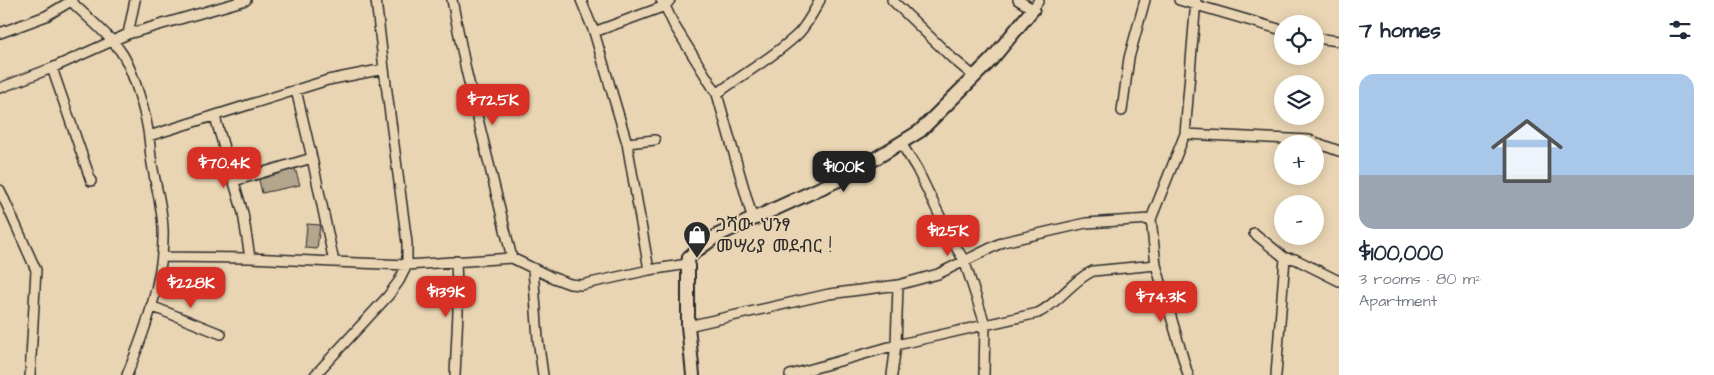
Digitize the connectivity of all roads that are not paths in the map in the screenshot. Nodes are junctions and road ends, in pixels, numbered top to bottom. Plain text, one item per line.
1 (135, 0) edge
2 (246, 0) edge
3 (376, 0) edge
4 (452, 0) edge
5 (581, 0) edge
6 (820, 0) edge
7 (892, 0) edge
8 (1018, 0) edge
9 (1145, 0) edge
10 (1179, 0) edge
11 (71, 1) edge
12 (665, 2) edge
13 (1196, 3) edge
14 (1036, 5) edge
15 (1274, 27) edge
16 (594, 32) junction
17 (0, 33) edge
18 (128, 34) junction
19 (1324, 39) edge
20 (113, 41) junction
21 (1339, 41) edge
22 (52, 68) junction
23 (384, 69) junction
24 (975, 77) junction
25 (0, 88) edge
26 (296, 90) junction
27 (717, 94) junction
28 (1122, 111) dead end
29 (215, 116) junction
30 (1184, 134) junction
31 (149, 136) junction
32 (655, 140) dead end
33 (901, 143) junction
34 (627, 144) junction
35 (1339, 150) edge
36 (312, 158) junction
37 (91, 180) dead end
38 (234, 182) junction
39 (0, 190) edge
40 (1151, 219) junction
41 (753, 220) junction
42 (1254, 233) dead end
43 (163, 256) junction
44 (250, 258) junction
45 (512, 258) junction
46 (1285, 258) junction
47 (964, 260) junction
48 (456, 261) junction
49 (334, 262) junction
50 (688, 264) junction
51 (407, 265) junction
52 (1156, 265) junction
53 (533, 268) junction
54 (649, 270) junction
55 (1339, 282) edge
56 (898, 285) junction
57 (152, 306) junction
58 (985, 324) junction
59 (688, 326) junction
60 (221, 334) dead end
61 (896, 345) junction
62 (801, 374) edge
63 (30, 375) edge
64 (127, 375) edge
65 (315, 375) edge
66 (455, 375) edge
67 (543, 375) edge
68 (693, 375) edge
69 (790, 375) edge
70 (892, 375) edge
71 (984, 375) edge
72 (1188, 375) edge
73 (1276, 375) edge

1 - 18 street
2 - 18 street
3 - 23 street
4 - 45 street
5 - 16 street
6 - 27 street
7 - 24 street
8 - 14 street
9 - 28 street
10 - 13 street
11 - 17 street
11 - 20 street
12 - 16 street
12 - 27 street
13 - 15 street
13 - 30 street
14 - 24 main road
16 - 34 street
18 - 20 street
19 - 21 street
20 - 22 street
20 - 31 street
22 - 25 street
22 - 37 street
23 - 26 street
23 - 51 street
24 - 33 main road
26 - 29 street
26 - 36 street
27 - 41 street
29 - 31 street
29 - 38 street
30 - 35 street
30 - 40 street
31 - 43 street
32 - 34 street
33 - 41 main road
33 - 47 street
34 - 54 street
36 - 38 street
36 - 49 street
38 - 44 street
39 - 63 street
40 - 47 street
40 - 52 street
41 - 50 main road
42 - 46 street
43 - 44 street
43 - 57 street
44 - 49 street
45 - 48 street
45 - 53 street
46 - 55 street
46 - 73 street
47 - 56 street
47 - 58 street
48 - 51 street
48 - 66 street
49 - 51 street
50 - 54 street
50 - 59 main road
51 - 65 street
52 - 58 street
52 - 72 street
53 - 54 street
53 - 67 street
56 - 59 street
56 - 61 street
57 - 60 street
57 - 64 street
58 - 61 street
58 - 71 street
59 - 68 main road
61 - 62 street
61 - 70 street
62 - 69 street

